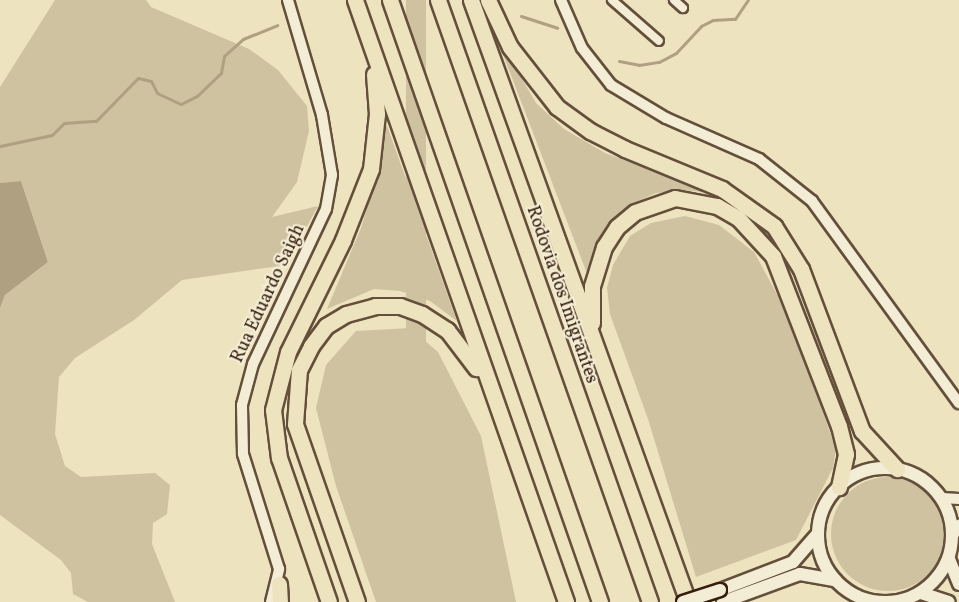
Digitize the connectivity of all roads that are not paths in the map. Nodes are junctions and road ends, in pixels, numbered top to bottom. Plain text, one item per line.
1 (288, 0) edge
2 (354, 0) edge
3 (390, 0) edge
4 (438, 0) edge
5 (471, 0) edge
6 (488, 0) edge
7 (561, 0) edge
8 (612, 0) edge
9 (674, 0) edge
10 (683, 8) dead end
11 (370, 41) junction
12 (659, 41) dead end
13 (593, 341) junction
14 (494, 399) junction
15 (959, 404) edge
16 (897, 469) junction
17 (839, 486) junction
18 (942, 498) junction
19 (959, 499) edge
20 (956, 531) edge
21 (818, 532) junction
22 (949, 559) junction
23 (835, 580) junction
24 (279, 584) junction
25 (959, 584) edge
26 (921, 593) junction
27 (722, 598) edge
28 (272, 602) edge
29 (280, 602) edge
30 (329, 602) edge
31 (357, 602) edge
32 (566, 602) edge
33 (600, 602) edge
34 (650, 602) edge
35 (685, 602) edge
36 (949, 602) edge

1 - 24 street, Rua Eduardo Saigh
2 - 11 highway
3 - 33 highway
4 - 34 highway, Rodovia dos Imigrantes
5 - 13 highway
6 - 16 highway
7 - 15 street
8 - 12 street
9 - 10 street
11 - 14 highway
11 - 30 highway
13 - 17 highway
13 - 35 highway
14 - 31 highway
14 - 32 highway
16 - 17 main road
16 - 18 main road
17 - 21 main road
18 - 19 street
18 - 20 main road
20 - 22 main road
21 - 23 main road
21 - 27 main road
22 - 25 main road
22 - 26 main road
23 - 26 main road
23 - 27 main road
24 - 28 street, Rua Eduardo Saigh
24 - 29 highway
26 - 36 main road
27 - 35 main road, bridge

